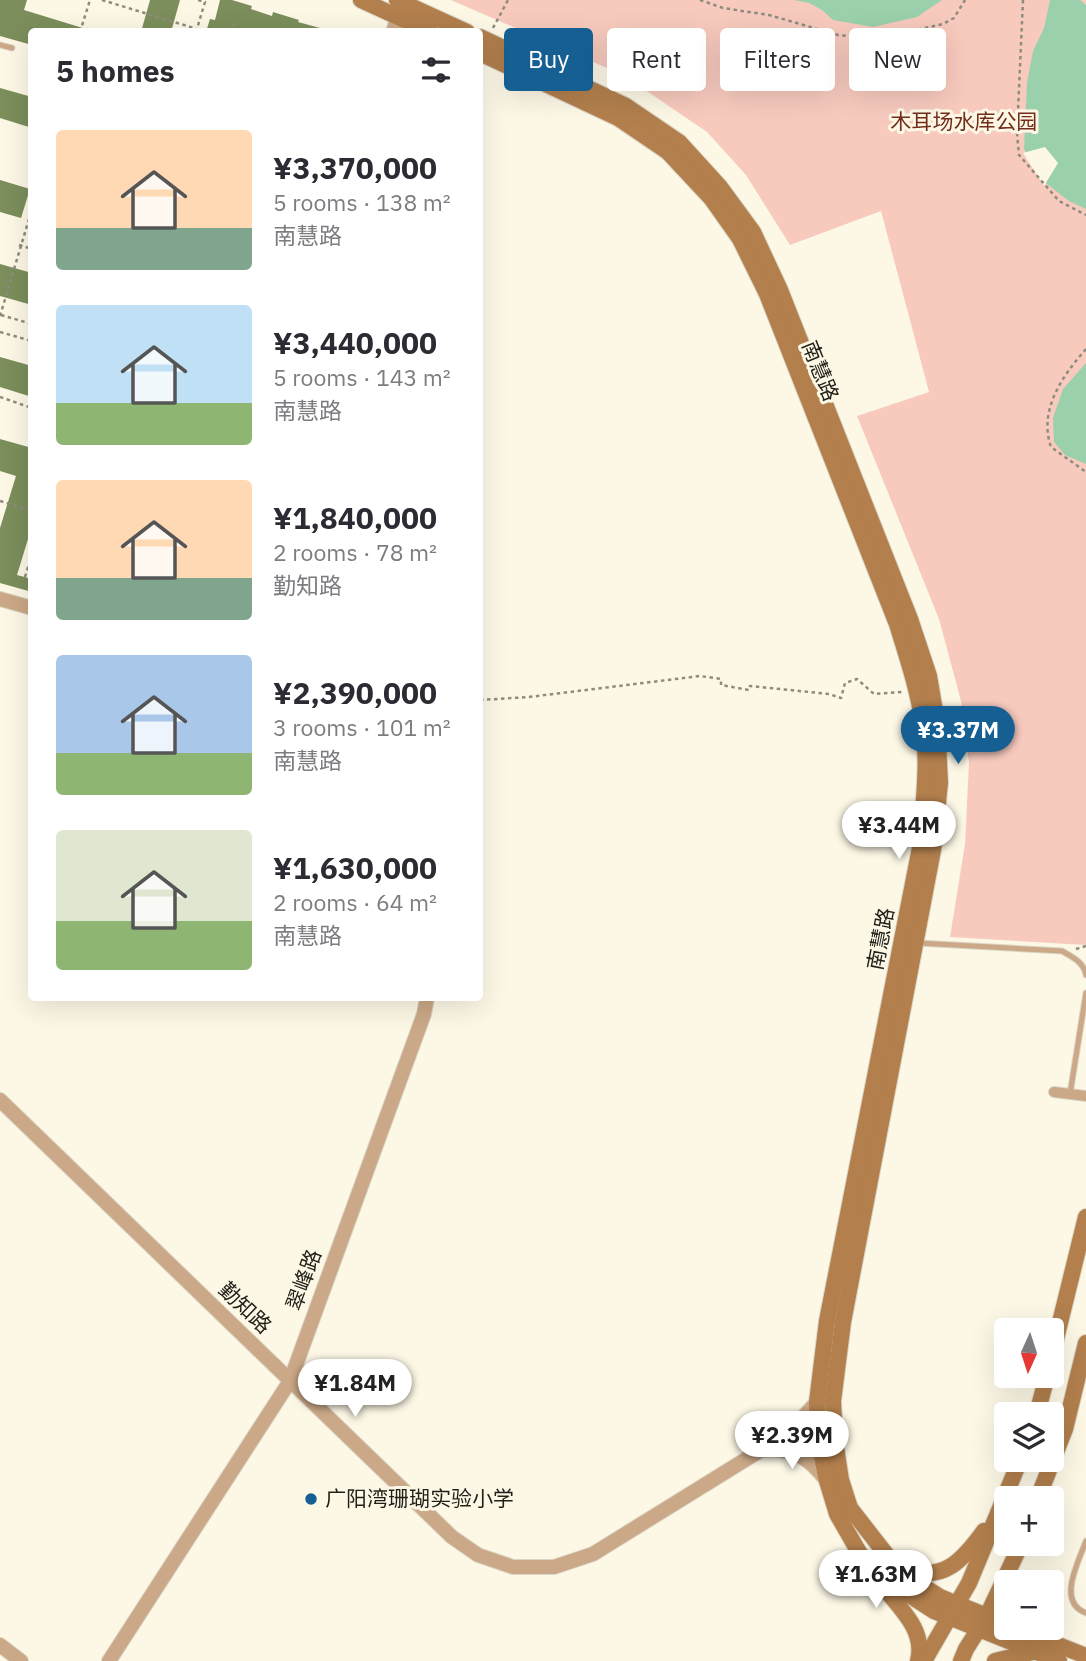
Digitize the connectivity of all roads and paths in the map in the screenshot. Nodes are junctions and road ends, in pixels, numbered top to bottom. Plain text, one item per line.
1 (90, 0) edge
2 (102, 0) edge
3 (198, 0) edge
4 (361, 0) edge
5 (508, 0) edge
6 (700, 0) edge
7 (965, 0) edge
8 (1023, 0) edge
9 (397, 13) edge
10 (234, 23) dead end
11 (81, 28) edge
12 (190, 28) edge
13 (197, 28) edge
14 (232, 28) edge
15 (424, 28) edge
16 (452, 28) edge
17 (486, 33) edge
18 (0, 45) edge
19 (12, 48) dead end
20 (483, 54) edge
21 (1086, 215) edge
22 (28, 220) edge
23 (19, 245) junction
24 (28, 248) edge
25 (0, 315) edge
26 (28, 323) edge
27 (0, 332) edge
28 (28, 340) edge
29 (1086, 349) edge
30 (0, 397) edge
31 (28, 407) edge
32 (1086, 471) edge
33 (0, 501) edge
34 (28, 510) edge
35 (28, 566) edge
36 (24, 578) dead end
37 (0, 599) edge
38 (28, 607) edge
39 (902, 692) dead end
40 (483, 700) edge
41 (915, 943) junction
42 (1086, 975) edge
43 (1086, 993) edge
44 (426, 1001) edge
45 (1054, 1092) dead end
46 (1070, 1094) junction
47 (1086, 1096) edge
48 (0, 1100) edge
49 (1086, 1217) edge
50 (1061, 1318) edge
51 (1086, 1343) edge
52 (290, 1381) junction
53 (817, 1402) junction
54 (761, 1450) junction
55 (827, 1481) junction
56 (1042, 1486) edge
57 (994, 1518) edge
58 (994, 1522) edge
59 (1086, 1541) edge
60 (860, 1554) junction
61 (1017, 1556) edge
62 (896, 1567) junction
63 (954, 1611) junction
64 (1086, 1613) edge
65 (983, 1622) junction
66 (994, 1623) edge
67 (1047, 1640) edge
68 (1061, 1640) edge
69 (0, 1645) edge
70 (1035, 1651) junction
71 (1086, 1655) edge
72 (21, 1661) edge
73 (109, 1661) edge
74 (918, 1661) edge
75 (924, 1661) edge
76 (961, 1661) edge
77 (995, 1661) edge
78 (1059, 1661) edge

1 - 11 path
2 - 12 path
3 - 13 path
4 - 9 main road
5 - 17 path
6 - 7 path
8 - 21 path
9 - 15 main road
9 - 16 main road
10 - 14 path
17 - 41 main road, 南慧路
18 - 19 lane
20 - 53 main road, 南慧路
22 - 23 path
23 - 24 path
23 - 25 path
25 - 26 path
27 - 28 path
29 - 32 path
30 - 31 path
33 - 34 path
35 - 36 path
37 - 38 street
39 - 40 path
41 - 42 lane
41 - 62 main road, 南慧路
43 - 46 lane
44 - 52 street, 翠峰路
45 - 46 street
46 - 47 street
48 - 52 street, 勤知路
49 - 50 main road
51 - 56 main road
52 - 54 street, 勤知路
52 - 73 street, 翠峰路
53 - 54 street, 勤知路
53 - 55 main road, 南慧路
54 - 55 street
55 - 60 main road, 南慧路
57 - 62 main road
58 - 63 main road
59 - 64 lane
60 - 63 main road, 南慧路
60 - 74 main road
61 - 65 main road
62 - 63 main road, 南慧路
63 - 65 main road, 南慧路
63 - 75 main road
65 - 66 main road, 南慧路
65 - 70 main road, 南慧路
65 - 76 main road
67 - 71 main road
68 - 71 main road
69 - 72 street
70 - 77 main road
70 - 78 main road, 南慧路

